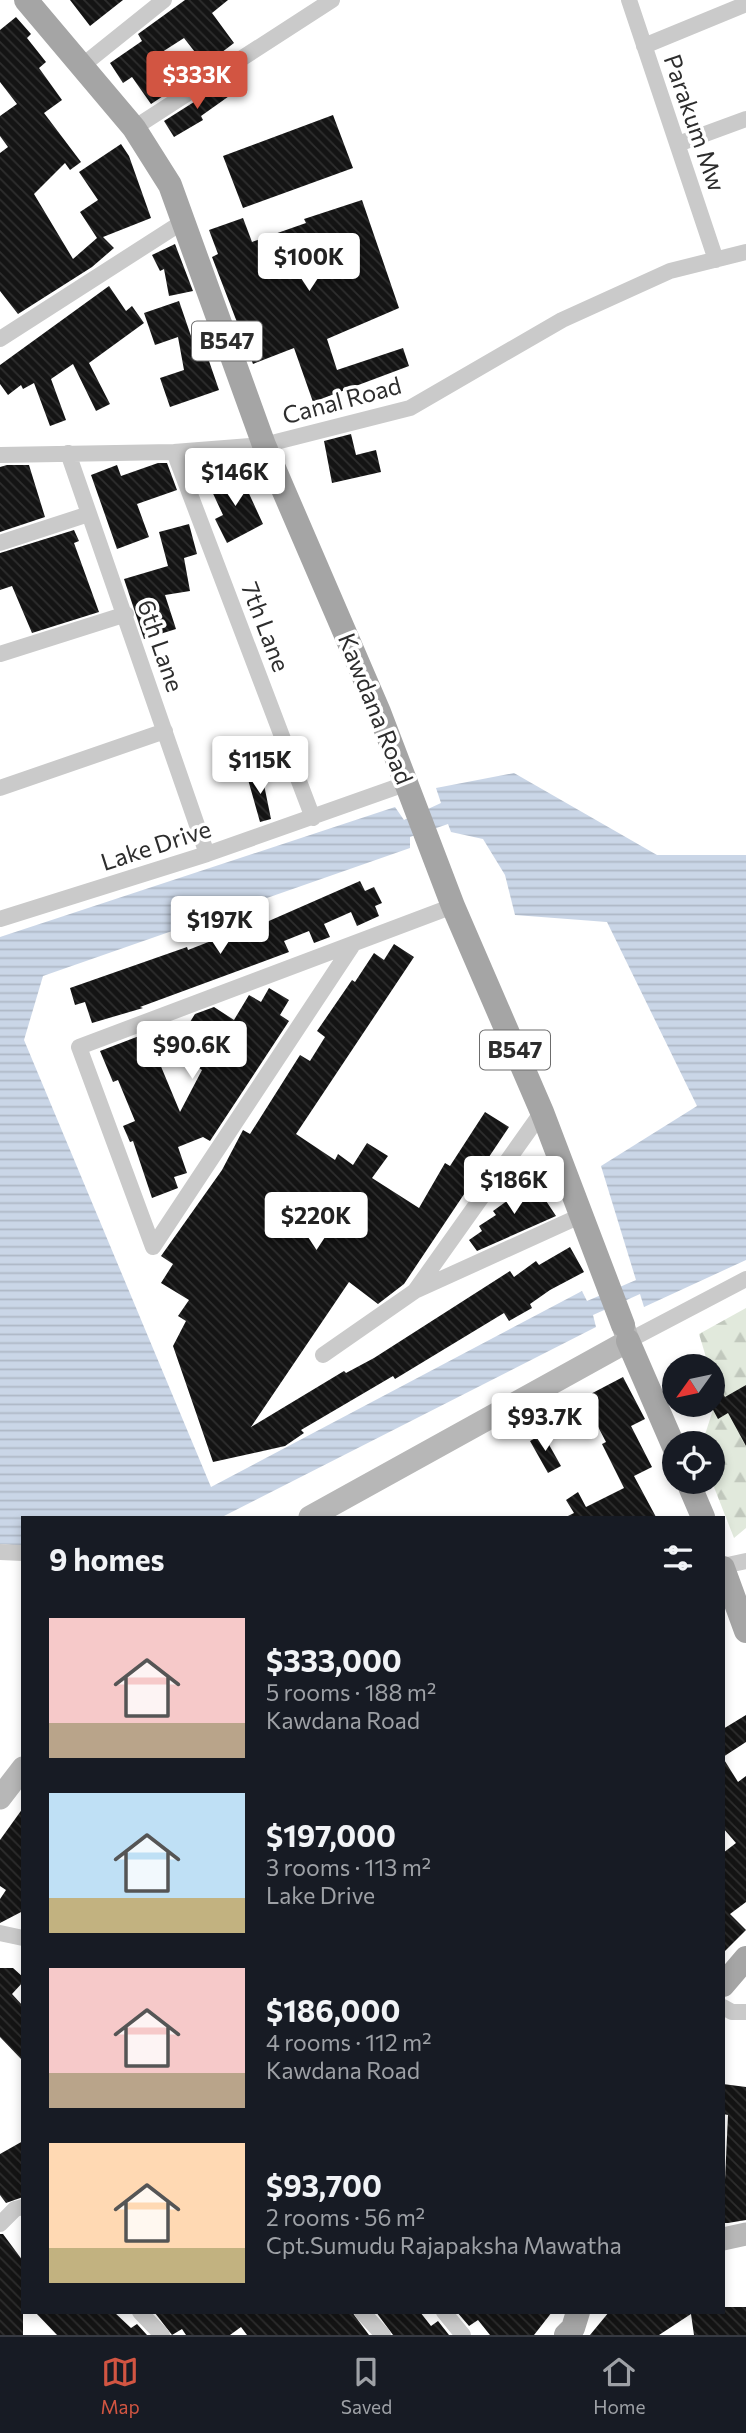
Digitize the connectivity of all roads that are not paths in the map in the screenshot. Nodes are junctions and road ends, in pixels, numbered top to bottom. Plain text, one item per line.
1 (26, 0) edge
2 (164, 0) edge
3 (332, 0) edge
4 (629, 0) edge
5 (746, 4) edge
6 (644, 46) junction
7 (83, 65) junction
8 (746, 119) edge
9 (134, 128) junction
10 (678, 144) junction
11 (184, 220) junction
12 (746, 251) edge
13 (716, 260) junction
14 (0, 339) edge
15 (264, 445) junction
16 (174, 452) junction
17 (68, 453) junction
18 (0, 455) edge
19 (89, 514) junction
20 (0, 543) edge
21 (126, 614) junction
22 (0, 654) edge
23 (165, 731) junction
24 (0, 788) edge
25 (409, 795) junction
26 (313, 818) junction
27 (207, 854) junction
28 (453, 906) junction
29 (0, 919) edge
30 (352, 946) junction
31 (542, 1112) junction
32 (580, 1216) junction
33 (746, 1279) edge
34 (415, 1291) junction
35 (626, 1333) junction
36 (323, 1355) dead end
37 (667, 1431) edge
38 (693, 1494) edge
39 (312, 1516) edge
40 (703, 1516) edge
41 (1, 1553) edge
42 (21, 1553) edge
43 (746, 1561) edge
44 (725, 1566) edge
45 (725, 1573) edge
46 (746, 1631) edge
47 (21, 1771) edge
48 (0, 1798) edge
49 (0, 1933) edge
50 (21, 1938) edge
51 (746, 1958) edge
52 (725, 1983) edge
53 (725, 2008) edge
54 (746, 2012) edge
55 (21, 2208) edge
56 (0, 2224) edge
57 (746, 2234) edge
58 (725, 2239) edge
59 (143, 2314) edge
60 (364, 2314) edge
61 (446, 2314) edge
62 (162, 2335) edge
63 (383, 2335) edge
64 (463, 2335) edge

1 - 7 main road, Kawdana Road / B547
2 - 7 street
3 - 9 street
4 - 6 street, Parakum Mw
5 - 6 street
6 - 10 street, Parakum Mw
7 - 9 main road, Kawdana Road / B547
8 - 10 street
9 - 11 main road, Kawdana Road / B547
10 - 13 street, Parakum Mw
11 - 14 street
11 - 15 main road, Kawdana Road / B547
12 - 13 street, Canal Road
13 - 15 street, Canal Road
15 - 16 street, Canal Road
15 - 25 main road, Kawdana Road / B547
16 - 17 street, Canal Road
16 - 26 street, 7th Lane
17 - 18 street, Canal Road
17 - 19 street, 6th Lane
19 - 20 street
19 - 21 street, 6th Lane
21 - 22 street
21 - 23 street, 6th Lane
23 - 24 street
23 - 27 street, 6th Lane
25 - 26 street, Lake Drive
25 - 28 main road, Kawdana Road / B547
26 - 27 street, Lake Drive
27 - 29 street, Lake Drive
28 - 30 street
28 - 31 main road, Kawdana Road / B547
30 - 30 street
31 - 32 main road, Kawdana Road / B547
31 - 34 street
32 - 34 street
32 - 35 main road, Kawdana Road / B547
33 - 35 street
34 - 36 street
35 - 37 main road, Kawdana Road / B547
35 - 39 main road
38 - 40 main road
41 - 42 street
43 - 44 street
45 - 46 main road
47 - 48 main road
49 - 50 street
51 - 52 main road
53 - 54 street
55 - 56 street
57 - 58 main road
59 - 62 street
60 - 63 street
61 - 64 street

